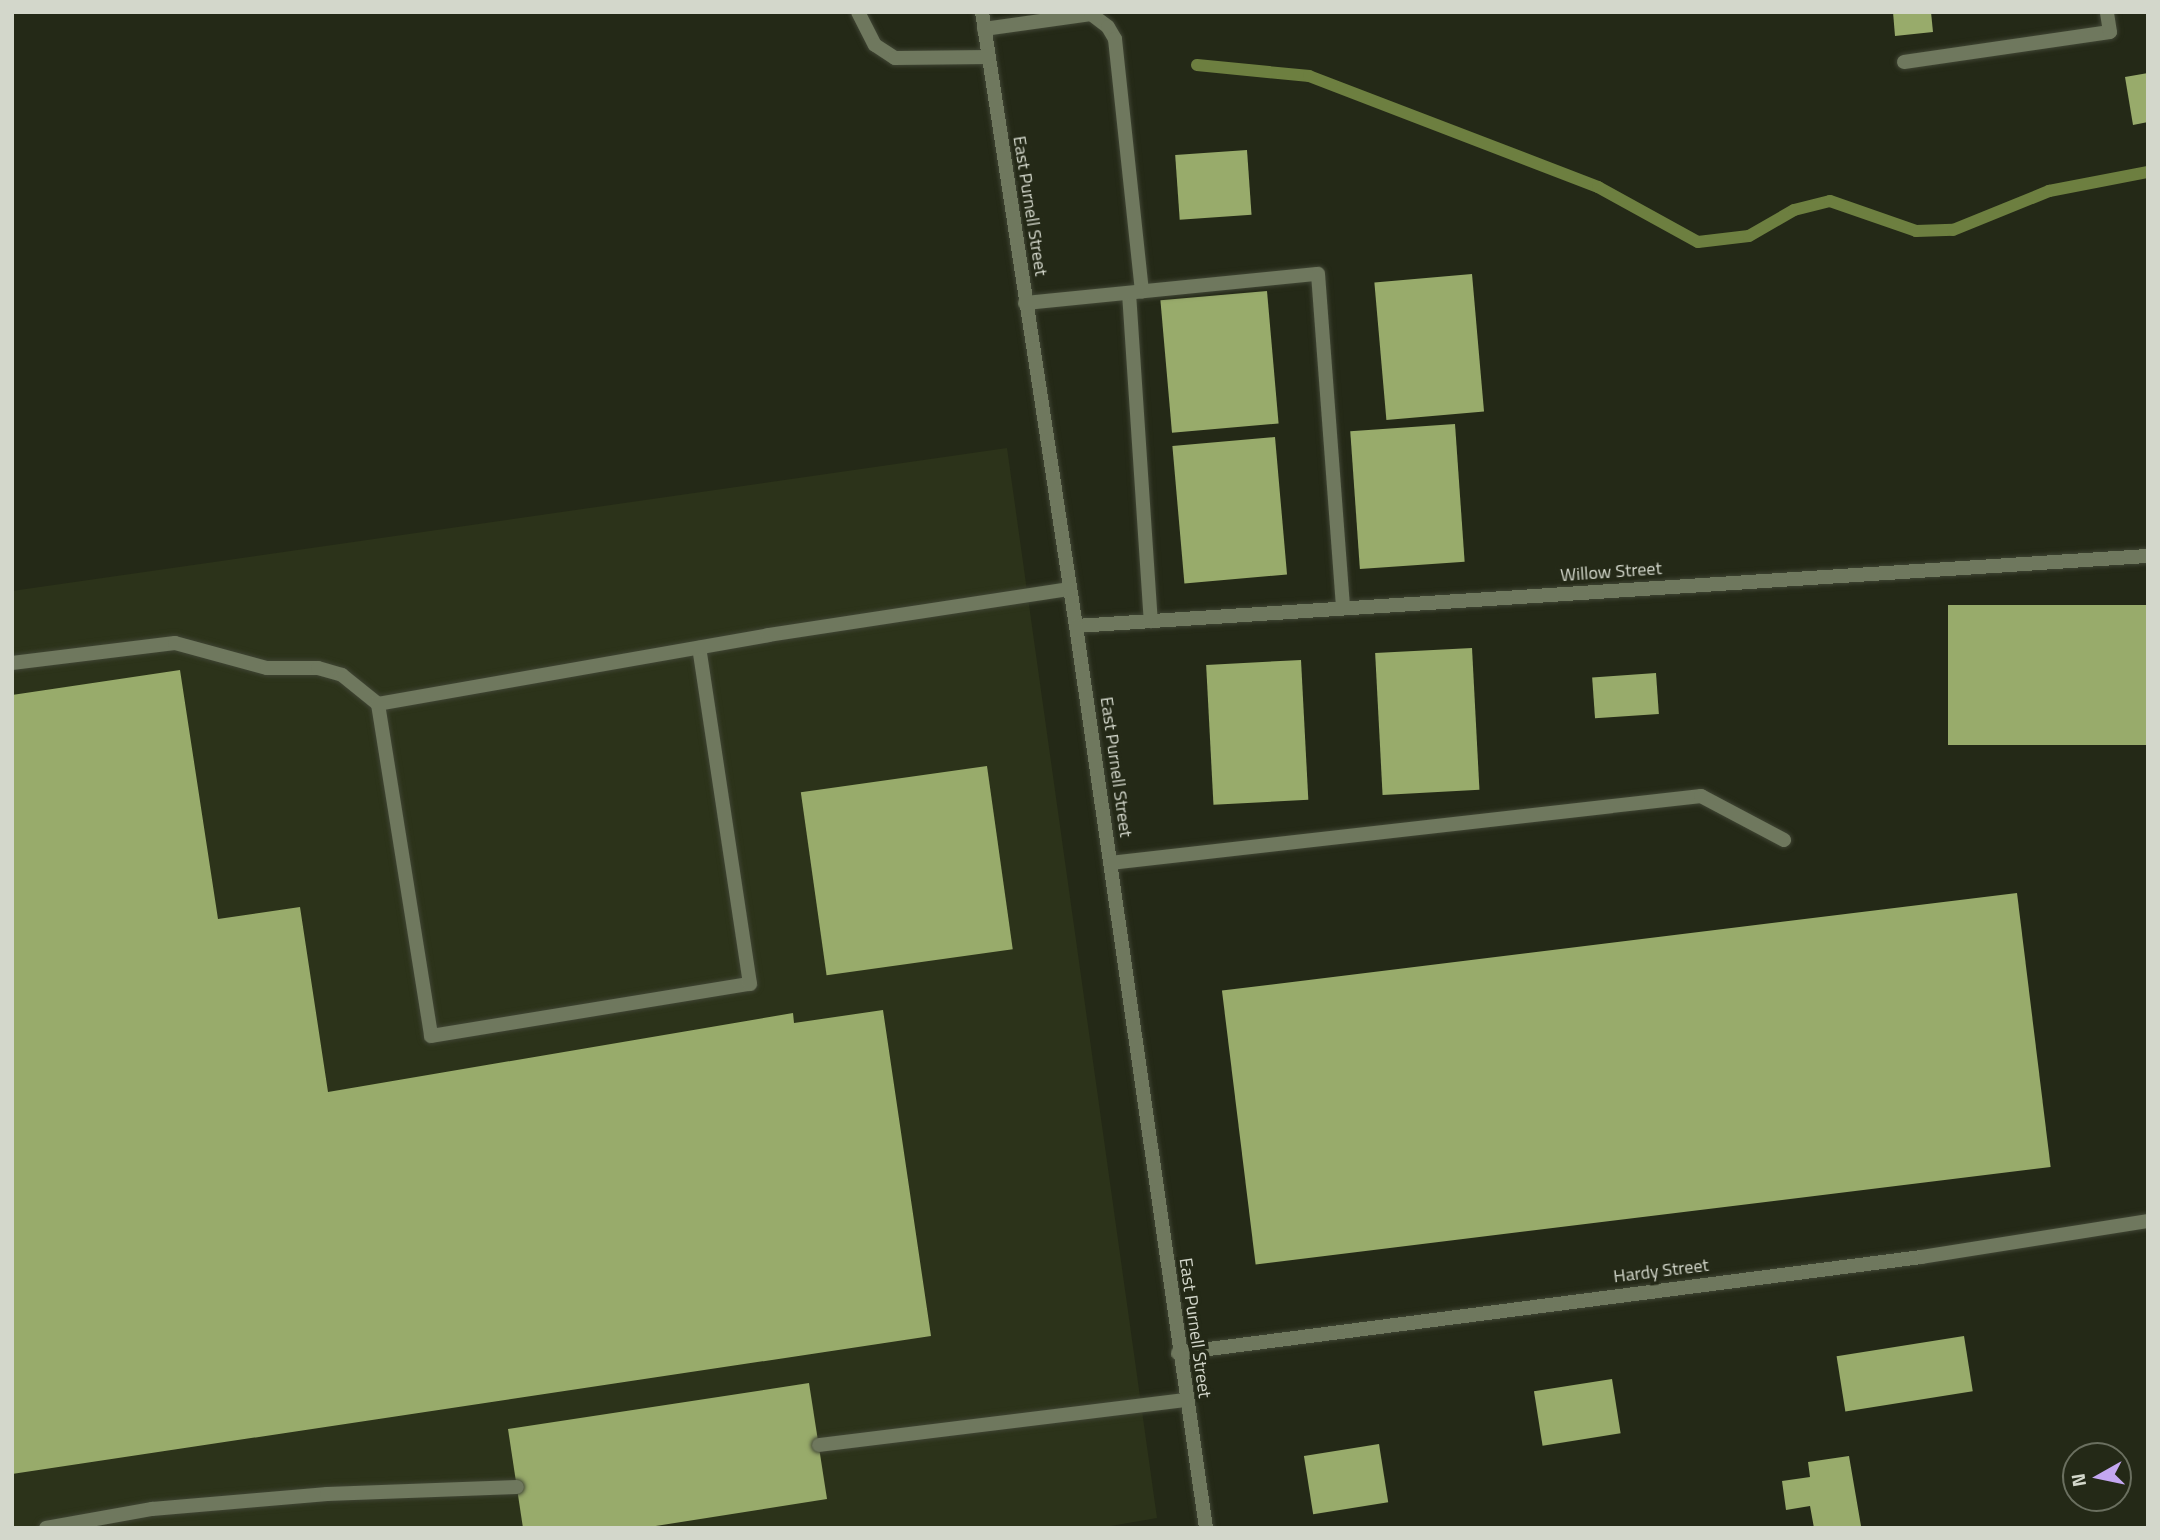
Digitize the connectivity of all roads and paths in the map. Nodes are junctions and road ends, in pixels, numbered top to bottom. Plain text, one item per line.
1 (858, 12) edge
2 (982, 12) edge
3 (2107, 12) edge
4 (984, 29) junction
5 (989, 57) junction
6 (1904, 62) dead end
7 (1135, 292) junction
8 (1025, 303) junction
9 (2148, 556) edge
10 (1070, 589) junction
11 (1343, 608) junction
12 (1151, 621) junction
13 (1076, 626) junction
14 (699, 648) junction
15 (12, 663) edge
16 (378, 704) junction
17 (1784, 840) dead end
18 (1110, 863) junction
19 (2148, 1221) edge
20 (1178, 1353) junction
21 (1186, 1400) junction
22 (819, 1445) dead end
23 (517, 1487) dead end
24 (46, 1528) edge
25 (1206, 1528) edge

1 - 5 street
2 - 4 street, East Purnell Street
3 - 6 street
4 - 5 street, East Purnell Street
4 - 7 street
5 - 8 street, East Purnell Street
7 - 8 street
7 - 11 street
7 - 12 street
8 - 10 street, East Purnell Street
9 - 11 street, Willow Street
10 - 13 street, East Purnell Street
10 - 14 street
11 - 12 street, Willow Street
12 - 13 street, Willow Street
13 - 18 street, East Purnell Street
14 - 16 street
14 - 16 street
15 - 16 street
17 - 18 street
18 - 20 street, East Purnell Street
19 - 20 street, Hardy Street
20 - 21 street, East Purnell Street
21 - 22 street
21 - 25 street, East Purnell Street
23 - 24 street

